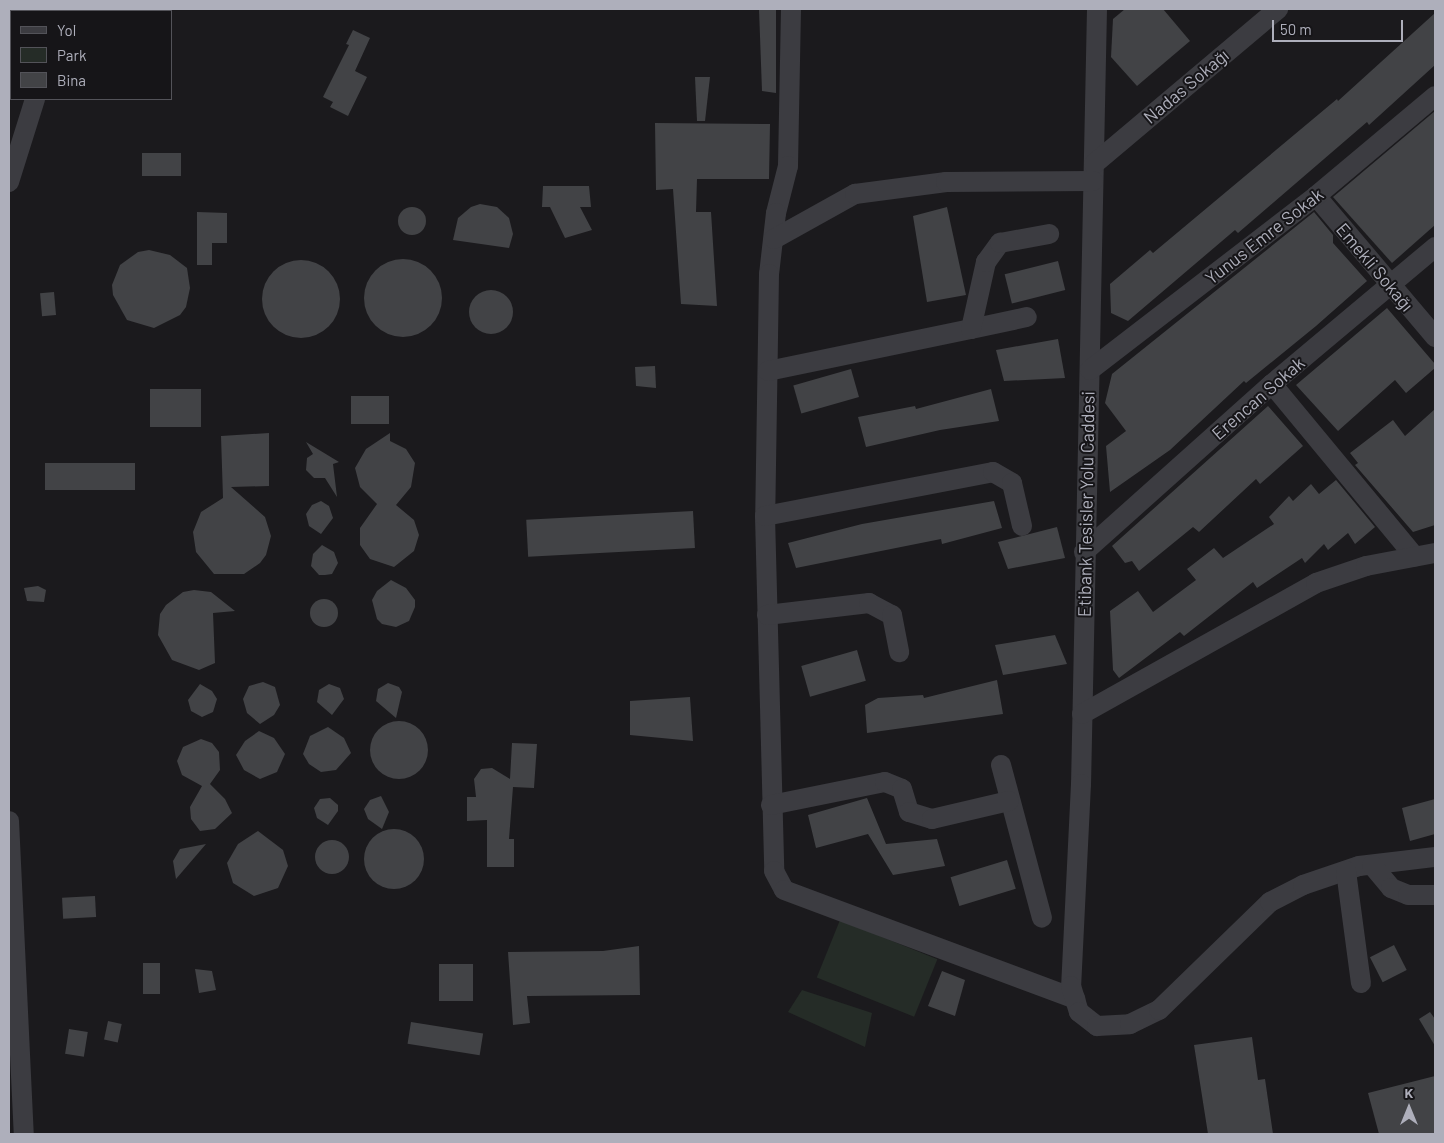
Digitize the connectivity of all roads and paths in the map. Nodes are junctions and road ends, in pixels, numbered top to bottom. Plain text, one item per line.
1 (791, 9) edge
2 (1278, 9) edge
3 (1102, 13) edge
4 (1435, 96) edge
5 (35, 100) edge
6 (1094, 173) junction
7 (9, 182) edge
8 (1316, 196) junction
9 (1049, 234) dead end
10 (774, 239) junction
11 (1435, 247) edge
12 (1390, 286) junction
13 (1027, 316) dead end
14 (971, 329) junction
15 (1435, 337) edge
16 (768, 370) junction
17 (1090, 370) junction
18 (1272, 384) junction
19 (765, 516) junction
20 (1022, 526) dead end
21 (1084, 552) junction
22 (1435, 553) edge
23 (1415, 556) junction
24 (767, 615) junction
25 (899, 652) dead end
26 (1082, 714) junction
27 (1001, 765) dead end
28 (1009, 802) junction
29 (771, 805) junction
30 (9, 821) edge
31 (1435, 857) edge
32 (1372, 865) junction
33 (1346, 871) junction
34 (1435, 895) edge
35 (1042, 918) dead end
36 (1360, 983) dead end
37 (1075, 999) junction
38 (24, 1134) edge

1 - 10 street
2 - 6 street, Nadas Sokağı
3 - 6 street, Etibank Tesisler Yolu Caddesi
4 - 8 street, Yunus Emre Sokak
5 - 7 street
6 - 10 street
6 - 17 street, Etibank Tesisler Yolu Caddesi
8 - 12 street, Emekli Sokağı
8 - 17 street, Yunus Emre Sokak
9 - 14 street
10 - 16 street
11 - 12 street, Erencan Sokak
12 - 15 street, Emekli Sokağı
12 - 18 street, Erencan Sokak
13 - 14 street
14 - 16 street
16 - 19 street
17 - 21 street, Etibank Tesisler Yolu Caddesi
18 - 21 street, Erencan Sokak
18 - 23 street
19 - 20 street
19 - 24 street
21 - 26 street, Etibank Tesisler Yolu Caddesi
22 - 23 street
23 - 26 street
24 - 25 street
24 - 29 street
26 - 37 street, Etibank Tesisler Yolu Caddesi
27 - 28 street
28 - 29 street
28 - 35 street
29 - 37 street
30 - 38 street
31 - 32 street
32 - 33 street
32 - 34 street
33 - 36 street
33 - 37 street

